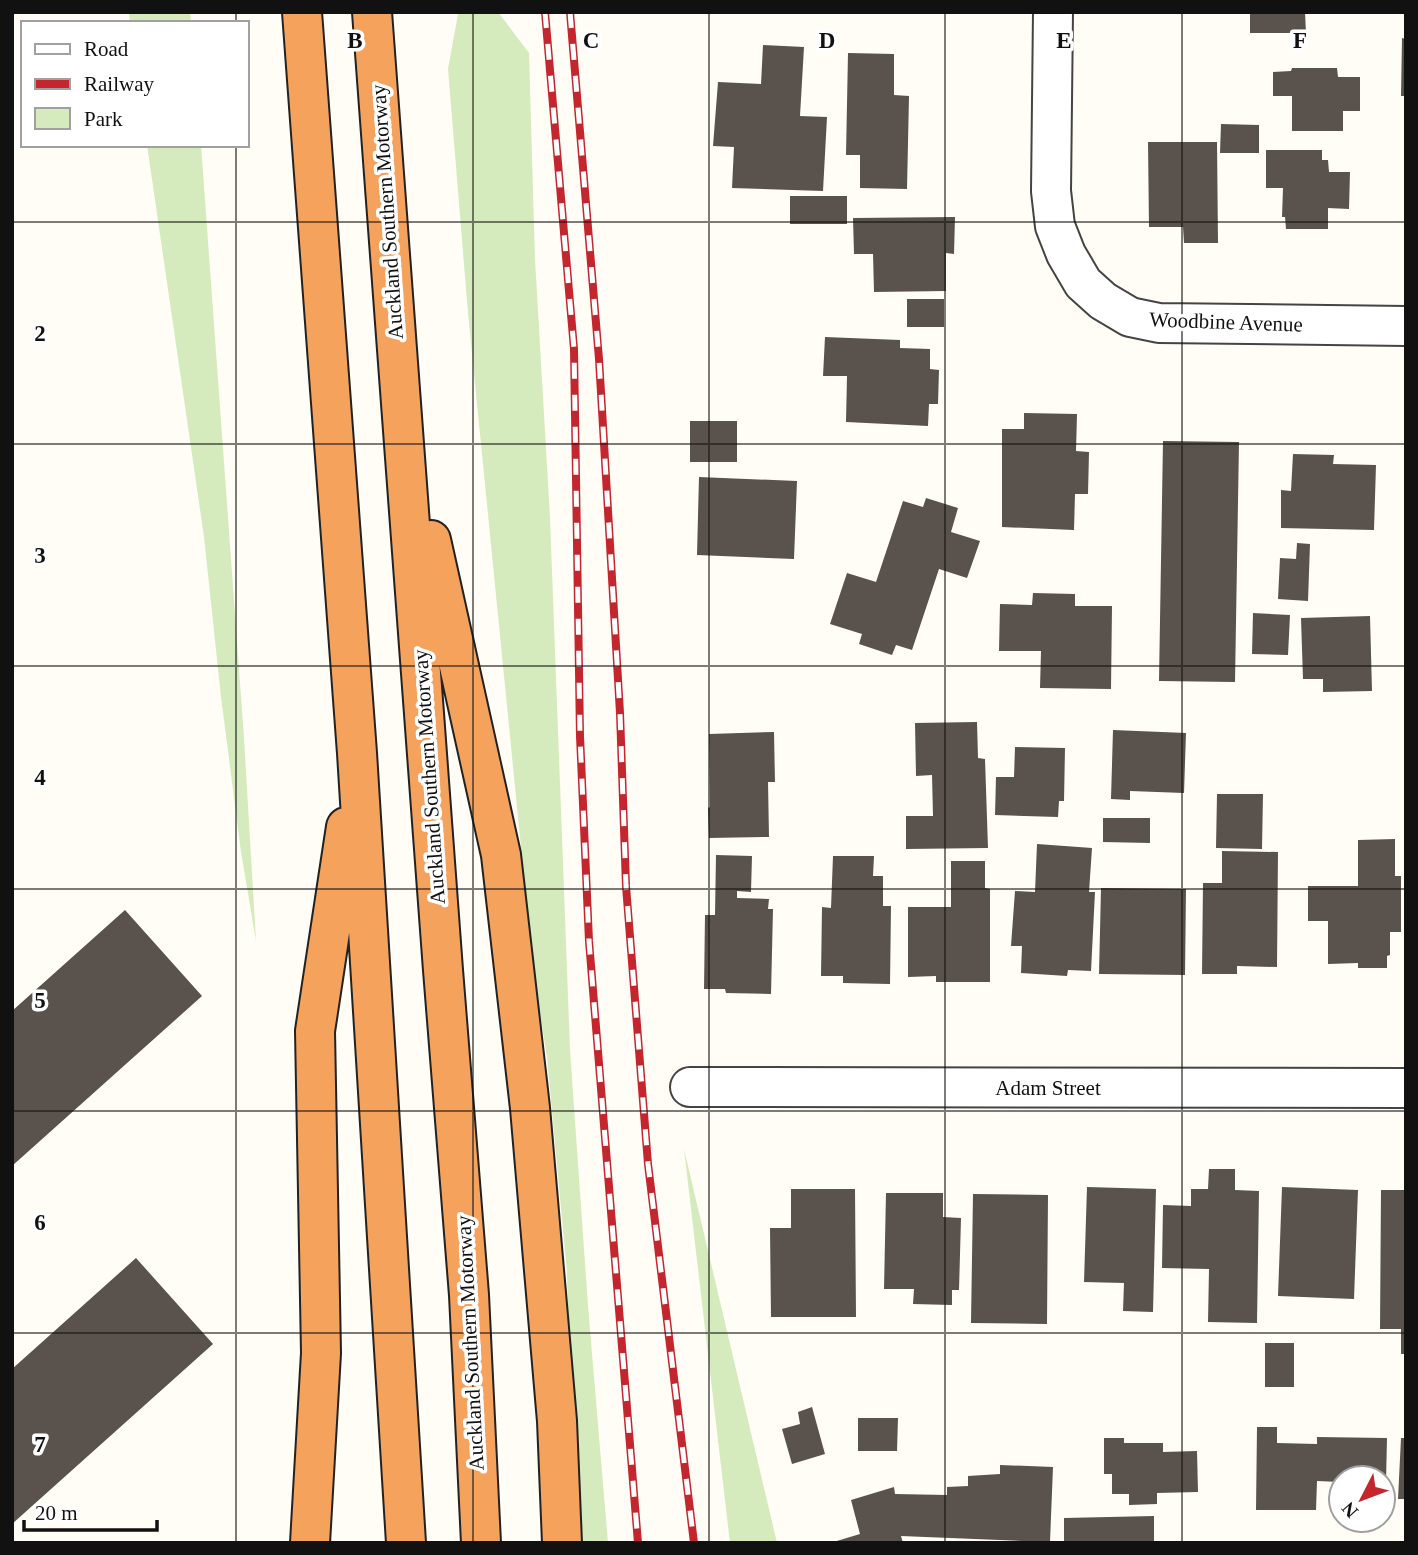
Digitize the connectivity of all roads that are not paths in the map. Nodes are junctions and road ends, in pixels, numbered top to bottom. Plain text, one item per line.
1 (302, 12) edge
2 (1053, 12) edge
3 (372, 14) edge
4 (1406, 326) edge
5 (402, 411) junction
6 (357, 753) junction
7 (690, 1087) dead end
8 (1406, 1088) edge
9 (310, 1543) edge
10 (406, 1543) edge
11 (481, 1543) edge
12 (562, 1543) edge

1 - 6 highway
2 - 4 street, Woodbine Avenue
3 - 5 highway, Auckland Southern Motorway
5 - 11 highway, Auckland Southern Motorway
5 - 12 highway
6 - 9 highway
6 - 10 highway
7 - 8 street, Adam Street

